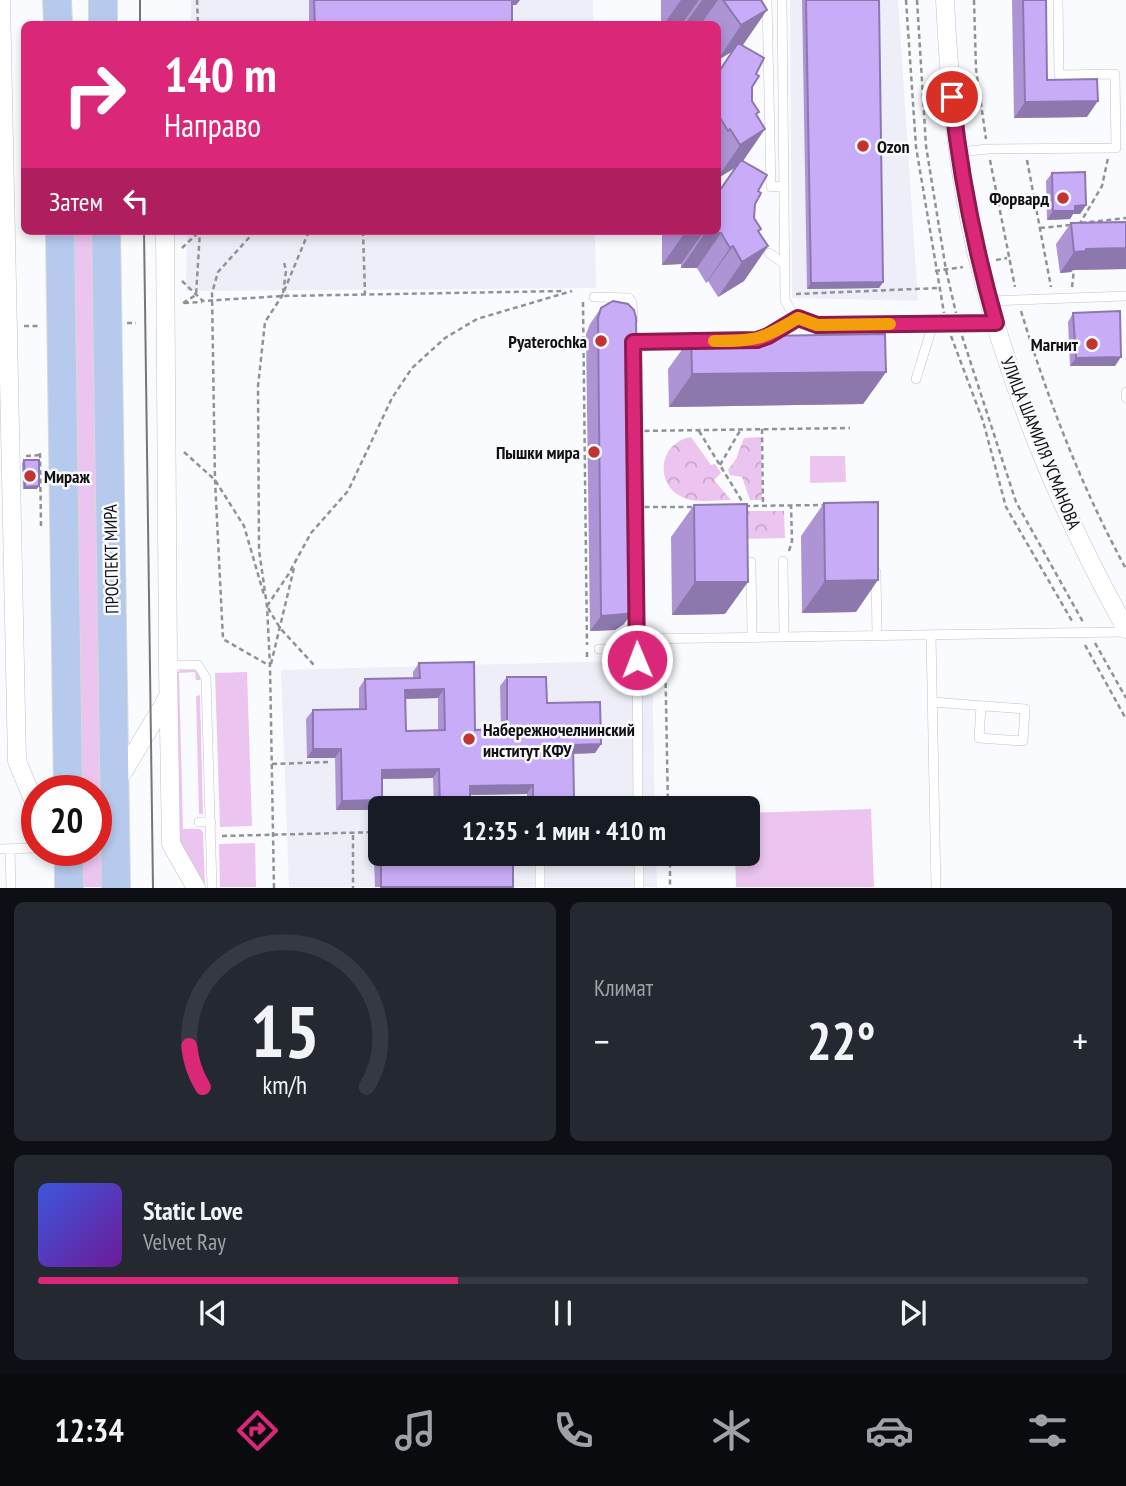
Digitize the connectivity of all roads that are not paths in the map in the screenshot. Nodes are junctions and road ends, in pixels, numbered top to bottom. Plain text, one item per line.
1 (1, 0) edge
2 (57, 0) edge
3 (767, 0) edge
4 (782, 0) edge
5 (945, 0) edge
6 (1058, 0) edge
7 (58, 21) edge
8 (3, 132) edge
9 (959, 152) junction
10 (784, 186) junction
11 (60, 235) edge
12 (106, 235) edge
13 (165, 235) edge
14 (769, 253) dead end
15 (785, 264) junction
16 (1126, 296) edge
17 (594, 297) dead end
18 (990, 301) junction
19 (798, 318) junction
20 (996, 323) junction
21 (933, 324) junction
22 (711, 341) edge
23 (749, 341) edge
24 (633, 342) junction
25 (633, 355) edge
26 (916, 379) dead end
27 (1126, 392) edge
28 (1126, 398) edge
29 (5, 431) edge
30 (5, 474) edge
31 (876, 560) edge
32 (783, 561) road end
33 (751, 562) edge
34 (6, 578) edge
35 (636, 586) edge
36 (1126, 630) edge
37 (877, 635) junction
38 (931, 635) junction
39 (752, 637) junction
40 (783, 637) junction
41 (637, 643) junction
42 (599, 649) dead end
43 (168, 664) junction
44 (196, 687) dead end
45 (207, 687) junction
46 (168, 697) junction
47 (932, 702) junction
48 (981, 706) junction
49 (23, 775) edge
50 (68, 775) edge
51 (114, 787) junction
52 (638, 796) edge
53 (199, 822) dead end
54 (211, 822) junction
55 (5, 849) edge
56 (69, 866) edge
57 (540, 866) edge
58 (639, 866) edge
59 (11, 887) edge
60 (69, 887) edge
61 (116, 887) edge
62 (196, 887) edge
63 (212, 887) edge
64 (540, 887) edge
65 (639, 887) edge
66 (936, 887) edge

1 - 8 street
2 - 7 main road
3 - 10 lane
4 - 10 lane
5 - 9 street, УЛИЦА ШАМИЛЯ УСМАНОВА
6 - 9 lane
8 - 29 street
9 - 18 street, УЛИЦА ШАМИЛЯ УСМАНОВА
10 - 15 lane
11 - 50 main road
12 - 51 main road, ПРОСПЕКТ МИРА
13 - 43 street
14 - 15 lane
15 - 19 lane
16 - 18 lane
17 - 24 lane
18 - 20 street, УЛИЦА ШАМИЛЯ УСМАНОВА
19 - 21 lane
19 - 23 lane
20 - 21 lane
20 - 36 street, УЛИЦА ШАМИЛЯ УСМАНОВА
21 - 26 lane
22 - 24 lane
24 - 25 lane
27 - 28 lane
29 - 30 street
30 - 34 street
31 - 37 lane
32 - 40 lane
33 - 39 lane
34 - 49 street
35 - 41 lane
36 - 38 lane
37 - 38 lane
37 - 40 lane
38 - 47 lane
39 - 40 lane
39 - 41 lane
41 - 42 lane
41 - 52 lane
43 - 45 lane
43 - 46 street
44 - 45 lane
45 - 54 lane
46 - 51 street
46 - 62 street
47 - 48 lane
47 - 66 lane
48 - 48 lane
51 - 61 main road, ПРОСПЕКТ МИРА
53 - 54 lane
54 - 63 lane
55 - 59 lane
56 - 60 main road
57 - 64 lane
58 - 65 lane

